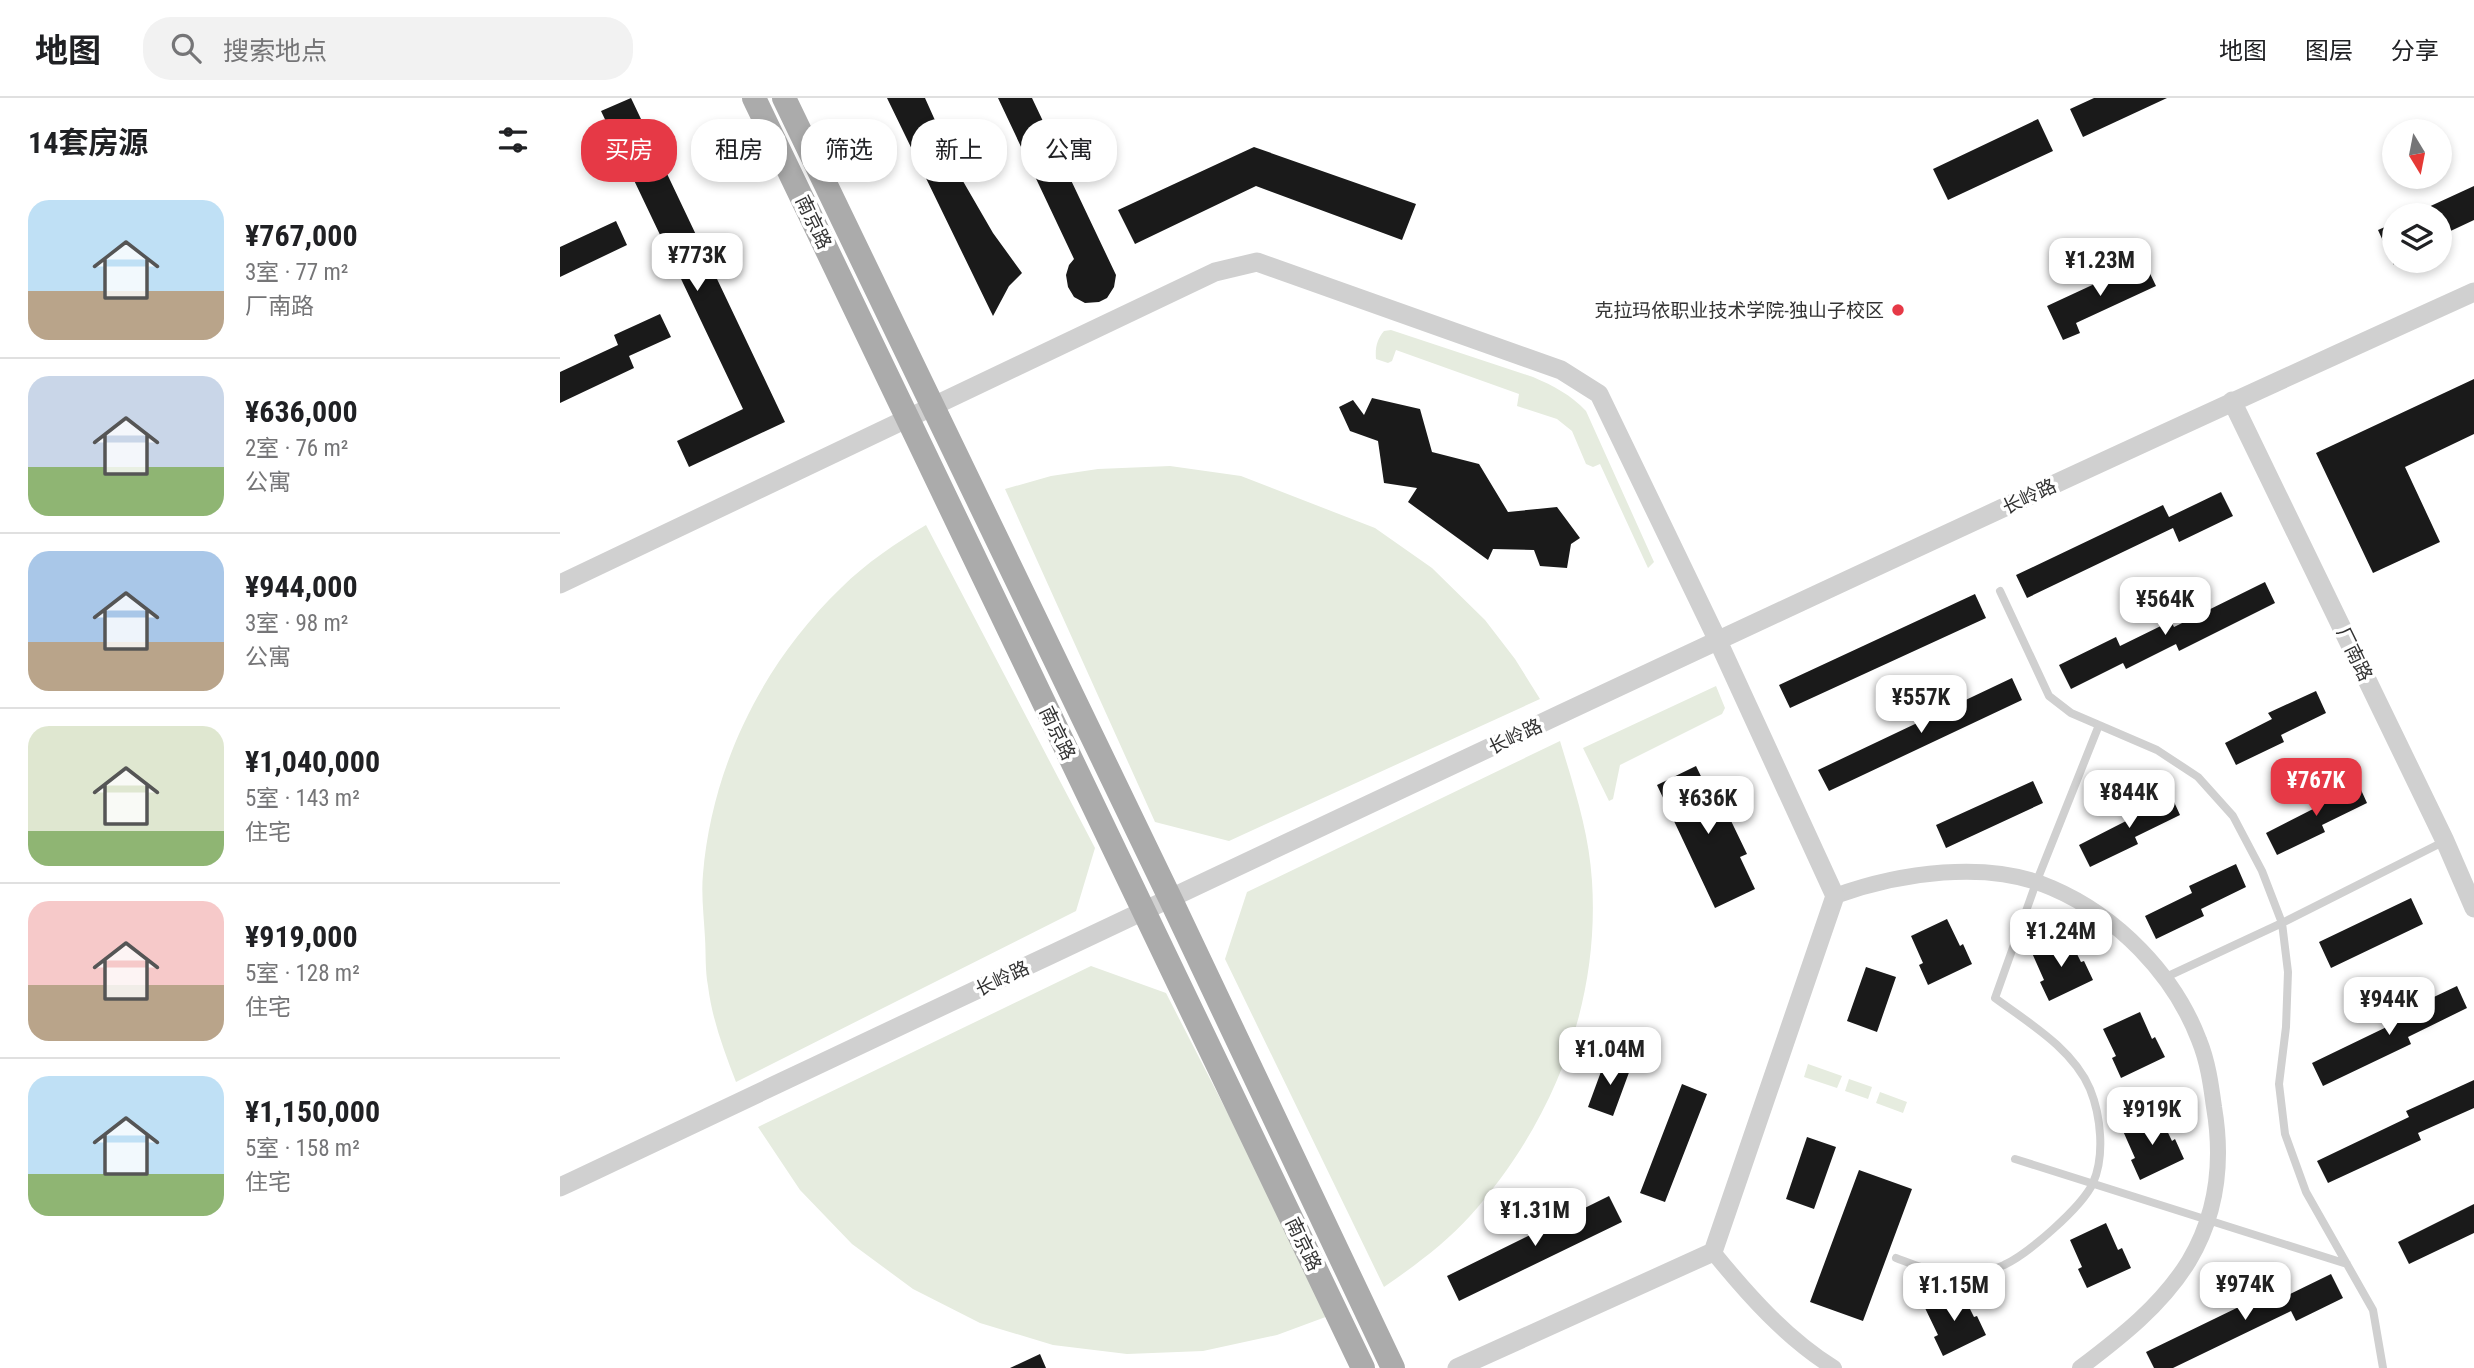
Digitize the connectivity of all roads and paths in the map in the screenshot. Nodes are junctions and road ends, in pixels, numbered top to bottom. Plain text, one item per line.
1 (754, 98) edge
2 (784, 98) edge
3 (2474, 292) edge
4 (2232, 401) junction
5 (933, 407) junction
6 (908, 419) junction
7 (560, 584) edge
8 (2000, 591) dead end
9 (1718, 642) junction
10 (2099, 725) junction
11 (2445, 841) junction
12 (2036, 883) junction
13 (1835, 896) junction
14 (1170, 898) junction
15 (2474, 908) edge
16 (1143, 911) junction
17 (2282, 923) junction
18 (2164, 978) junction
19 (2015, 1159) dead end
20 (2093, 1184) junction
21 (560, 1187) edge
22 (2208, 1220) junction
23 (1713, 1252) junction
24 (1896, 1258) dead end
25 (2347, 1264) junction
26 (1363, 1368) edge
27 (1393, 1368) edge
28 (1457, 1368) edge
29 (1834, 1368) edge
30 (2080, 1368) edge
31 (2383, 1368) edge

1 - 6 main road, 南京路
2 - 5 main road, 南京路
3 - 4 street, 长岭路
4 - 9 street, 长岭路
4 - 11 street, 厂南路
5 - 6 street
5 - 9 street
5 - 14 main road, 南京路
6 - 7 street
6 - 16 main road, 南京路
8 - 10 lane
9 - 13 street
9 - 14 street, 长岭路
10 - 12 lane
10 - 17 lane
11 - 15 street, 厂南路
11 - 17 lane
12 - 13 street
12 - 18 street
12 - 20 lane
13 - 23 street
14 - 16 street, 长岭路
14 - 27 main road, 南京路
16 - 21 street, 长岭路
16 - 26 main road, 南京路
17 - 18 lane
17 - 25 lane
18 - 22 street
19 - 20 lane
20 - 22 lane
20 - 24 lane
22 - 25 lane
22 - 30 street
23 - 28 street
23 - 29 street
25 - 31 lane

